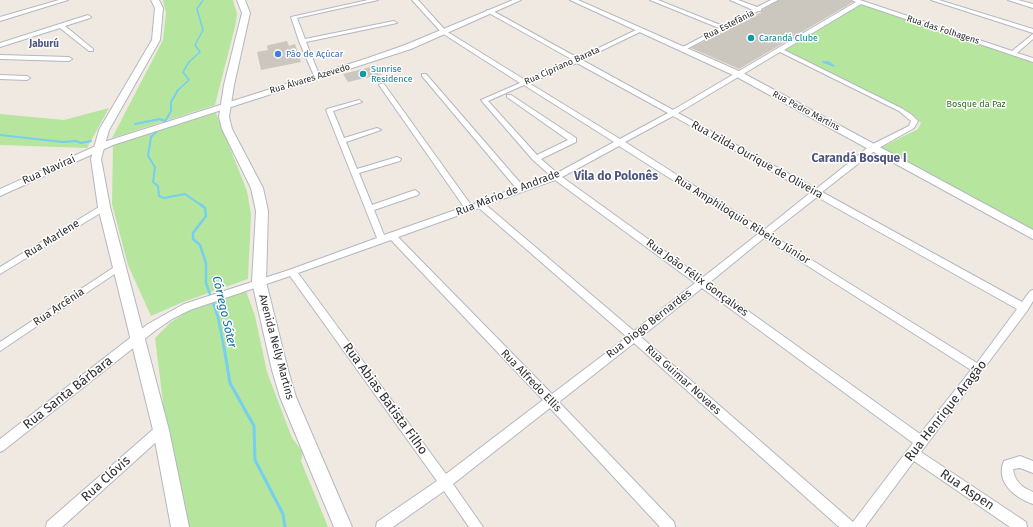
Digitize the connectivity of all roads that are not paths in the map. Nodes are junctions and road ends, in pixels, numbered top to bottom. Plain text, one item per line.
1 (65, 0) edge
2 (154, 0) edge
3 (241, 0) edge
4 (375, 0) edge
5 (415, 0) edge
6 (518, 0) edge
7 (573, 0) edge
8 (653, 0) edge
9 (733, 0) edge
10 (775, 0) edge
11 (854, 0) edge
12 (934, 0) edge
13 (1012, 0) edge
14 (860, 2) junction
15 (1033, 6) edge
16 (759, 10) junction
17 (489, 11) junction
18 (88, 17) dead end
19 (0, 19) edge
20 (394, 23) dead end
21 (62, 26) junction
22 (724, 28) junction
23 (640, 30) junction
24 (444, 32) junction
25 (1033, 32) edge
26 (1033, 36) edge
27 (302, 41) junction
28 (0, 45) edge
29 (682, 49) junction
30 (91, 50) dead end
31 (780, 50) junction
32 (1013, 53) junction
33 (0, 57) edge
34 (69, 59) dead end
35 (578, 60) junction
36 (1033, 60) edge
37 (738, 74) junction
38 (424, 75) dead end
39 (317, 77) junction
40 (0, 78) edge
41 (27, 78) dead end
42 (524, 83) junction
43 (382, 85) dead end
44 (509, 96) dead end
45 (484, 100) joint
46 (359, 102) dead end
47 (224, 106) junction
48 (673, 113) junction
49 (377, 130) dead end
50 (341, 141) junction
51 (619, 142) junction
52 (874, 147) junction
53 (98, 148) junction
54 (536, 158) junction
55 (397, 159) dead end
56 (354, 172) junction
57 (556, 177) junction
58 (522, 189) junction
59 (0, 193) edge
60 (816, 193) junction
61 (415, 194) dead end
62 (480, 204) junction
63 (104, 207) junction
64 (469, 208) junction
65 (369, 209) junction
66 (763, 234) junction
67 (1033, 235) edge
68 (387, 238) junction
69 (119, 268) junction
70 (0, 271) edge
71 (292, 272) junction
72 (259, 282) junction
73 (703, 282) junction
74 (1033, 294) edge
75 (1024, 308) junction
76 (634, 337) junction
77 (136, 339) junction
78 (0, 347) edge
79 (978, 369) junction
80 (551, 401) junction
81 (160, 430) junction
82 (921, 442) junction
83 (0, 446) edge
84 (912, 453) junction
85 (1033, 467) edge
86 (446, 482) junction
87 (1033, 498) edge
88 (52, 527) edge
89 (180, 527) edge
90 (343, 527) edge
91 (382, 527) edge
92 (477, 527) edge
93 (669, 527) edge
94 (849, 527) edge
95 (857, 527) edge
96 (1021, 527) edge

1 - 19 street
2 - 53 main road
3 - 47 main road, Avenida Nelly Martins
4 - 27 street
5 - 24 street, Rua Amphiloquio Ribeiro Júnior
6 - 17 street, Rua Álvares Azevedo
7 - 23 street, Rua Pedro Martins
8 - 22 street
9 - 16 street
10 - 16 street, Rua Estefânia
11 - 14 street, Rua das Folhagens
12 - 25 street
13 - 15 street
14 - 31 street, Rua Mário de Andrade
14 - 32 street, Rua das Folhagens
16 - 22 street, Rua Estefânia
17 - 24 street, Rua Álvares Azevedo
17 - 35 street, Rua Izilda Ourique de Oliveira
18 - 21 street
20 - 27 street
21 - 28 street
21 - 30 street
22 - 29 street, Rua Estefânia
23 - 29 street, Rua Pedro Martins
23 - 35 street, Rua Cipriano Barata
24 - 39 street, Rua Álvares Azevedo
24 - 42 street, Rua Amphiloquio Ribeiro Júnior
26 - 32 street
27 - 39 street
29 - 37 street, Rua Pedro Martins
31 - 37 street, Rua Mário de Andrade
31 - 52 street, Rua Diogo Bernardes
32 - 36 street, Rua das Folhagens
33 - 34 street
35 - 42 street, Rua Cipriano Barata
35 - 48 street, Rua Izilda Ourique de Oliveira
37 - 48 street, Rua Mário de Andrade
37 - 52 street, Rua Pedro Martins
38 - 58 street
39 - 47 street, Rua Álvares Azevedo
40 - 41 street
42 - 45 street, Rua Cipriano Barata
42 - 51 street, Rua Amphiloquio Ribeiro Júnior
43 - 64 street
44 - 54 street
45 - 54 street, Rua João Félix Gonçalves
46 - 50 street
47 - 53 street, Rua Álvares Azevedo
47 - 72 main road, Avenida Nelly Martins
48 - 51 street, Rua Mário de Andrade
48 - 60 street, Rua Izilda Ourique de Oliveira
49 - 50 street
50 - 56 street
51 - 57 street, Rua Mário de Andrade
51 - 66 street, Rua Amphiloquio Ribeiro Júnior
52 - 60 street, Rua Diogo Bernardes
52 - 67 street, Rua Pedro Martins
53 - 59 street, Rua Naviraí
53 - 63 main road
54 - 57 street, Rua João Félix Gonçalves
55 - 56 street
56 - 65 street
57 - 58 street, Rua Mário de Andrade
57 - 73 street, Rua João Félix Gonçalves
58 - 62 street, Rua Mário de Andrade
60 - 66 street, Rua Diogo Bernardes
60 - 75 street, Rua Izilda Ourique de Oliveira
61 - 65 street
62 - 64 street, Rua Mário de Andrade
62 - 76 street, Rua Guimar Novaes
63 - 69 main road
63 - 70 street, Rua Marlene
64 - 68 street, Rua Mário de Andrade
65 - 68 street
66 - 73 street, Rua Diogo Bernardes
66 - 79 street, Rua Amphiloquio Ribeiro Júnior
68 - 71 street, Rua Mário de Andrade
68 - 80 street, Rua Alfredo Ellis
69 - 77 main road
69 - 78 street, Rua Arcênia
71 - 72 street, Rua Mário de Andrade
71 - 86 street, Rua Abias Batista Filho
72 - 77 street, Rua Mário de Andrade
72 - 90 main road, Avenida Nelly Martins
73 - 76 street, Rua Diogo Bernardes
73 - 82 street, Rua João Félix Gonçalves
74 - 75 street, Rua Henrique Aragão
75 - 79 street, Rua Henrique Aragão
76 - 80 street, Rua Diogo Bernardes
76 - 94 street, Rua Guimar Novaes
77 - 81 main road
77 - 83 street, Rua Santa Bárbara
79 - 82 street, Rua Henrique Aragão
80 - 86 street, Rua Diogo Bernardes
80 - 93 street, Rua Alfredo Ellis
81 - 88 street, Rua Clóvis
81 - 89 main road
82 - 84 street, Rua Henrique Aragão
84 - 95 street, Rua Henrique Aragão
84 - 96 street, Rua Aspen
85 - 87 street
86 - 91 street, Rua Diogo Bernardes
86 - 92 street, Rua Abias Batista Filho

